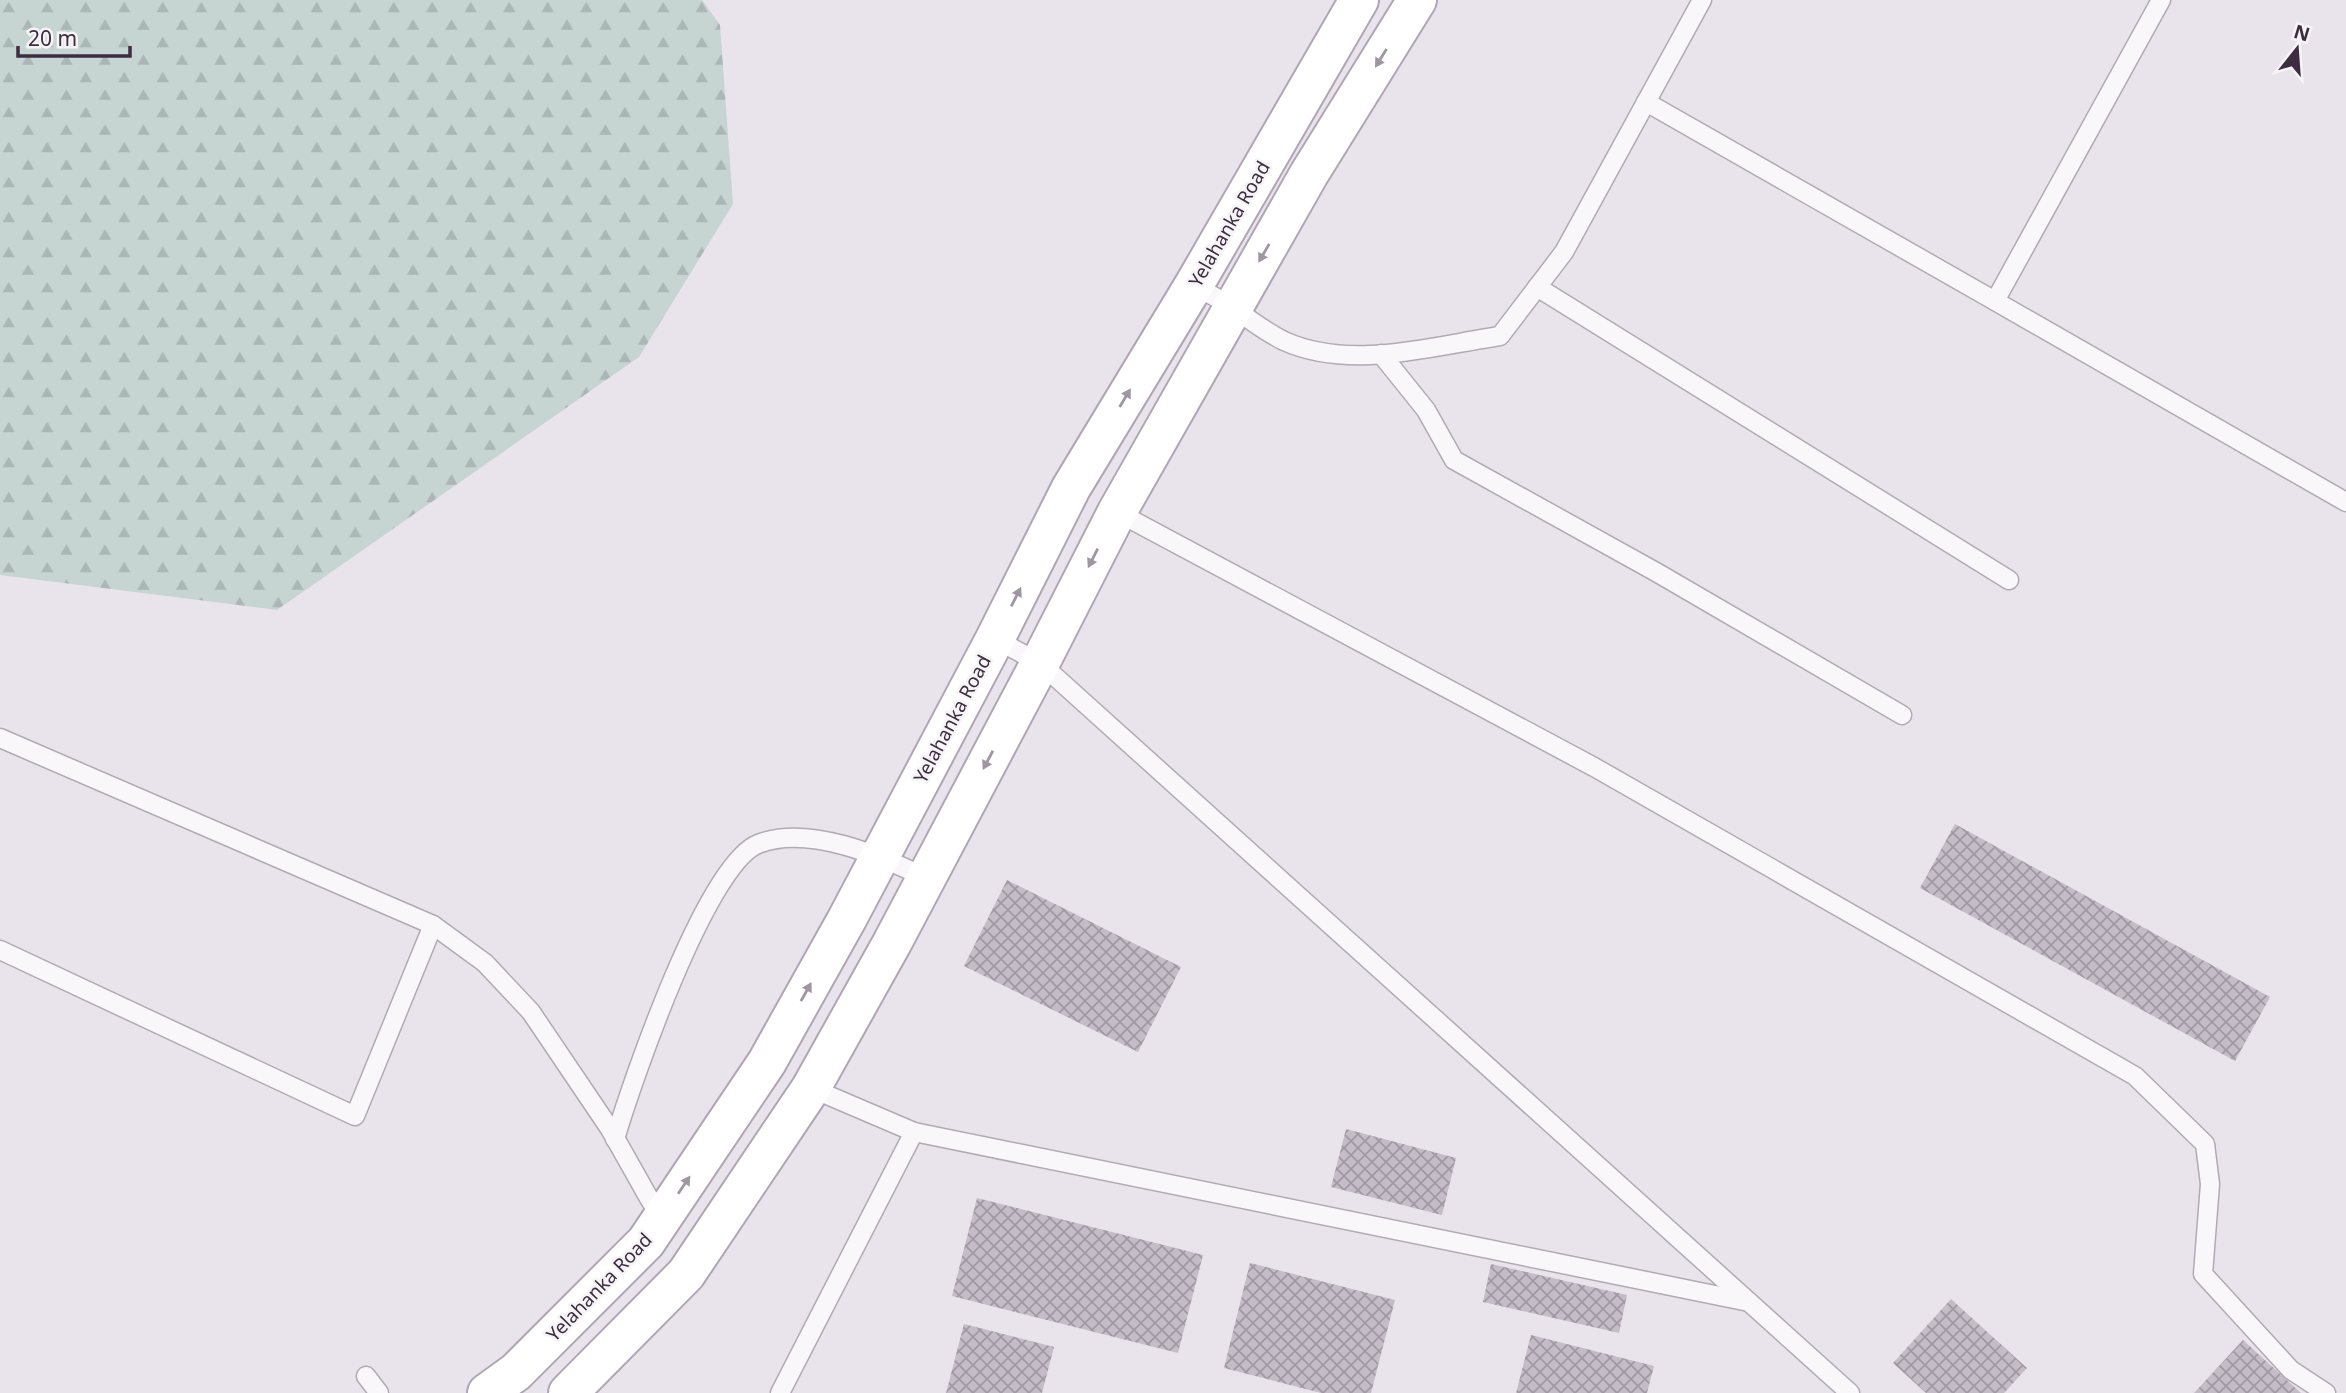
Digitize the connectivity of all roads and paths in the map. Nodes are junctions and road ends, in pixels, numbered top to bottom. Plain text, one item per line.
1 (1359, 0) edge
2 (1417, 0) edge
3 (1702, 0) edge
4 (2161, 0) edge
5 (1646, 102) junction
6 (1194, 285) junction
7 (1537, 287) junction
8 (1994, 300) junction
9 (1233, 308) junction
10 (1381, 354) junction
11 (2346, 502) edge
12 (1116, 512) junction
13 (2009, 580) dead end
14 (995, 639) junction
15 (1040, 663) junction
16 (1902, 715) dead end
17 (0, 738) edge
18 (880, 856) junction
19 (926, 878) junction
20 (433, 925) junction
21 (0, 950) edge
22 (811, 1088) junction
23 (914, 1132) junction
24 (615, 1139) junction
25 (662, 1217) junction
26 (1749, 1303) junction
27 (366, 1376) dead end
28 (379, 1393) edge
29 (487, 1393) edge
30 (568, 1393) edge
31 (780, 1393) edge
32 (1850, 1393) edge
33 (2326, 1393) edge

1 - 6 main road, Yelahanka Road
2 -> 9 main road
3 - 5 lane
4 - 8 lane
5 - 7 lane
5 - 8 lane
6 - 9 lane
14 -> 6 main road, Yelahanka Road
7 - 10 lane
7 - 13 lane
8 - 11 lane
9 - 10 lane
9 - 12 main road
10 - 16 lane
12 -> 15 main road
12 - 33 lane
14 - 15 lane
14 - 18 main road, Yelahanka Road
15 -> 19 main road
15 - 26 lane
17 - 20 lane
18 - 19 lane
18 - 24 lane
25 -> 18 main road, Yelahanka Road
19 - 22 main road
20 - 21 lane
20 - 24 lane
22 - 23 lane
22 - 30 main road
23 - 26 lane
23 - 31 lane
24 - 25 lane
25 - 29 main road, Yelahanka Road
26 - 32 lane
27 - 28 lane

